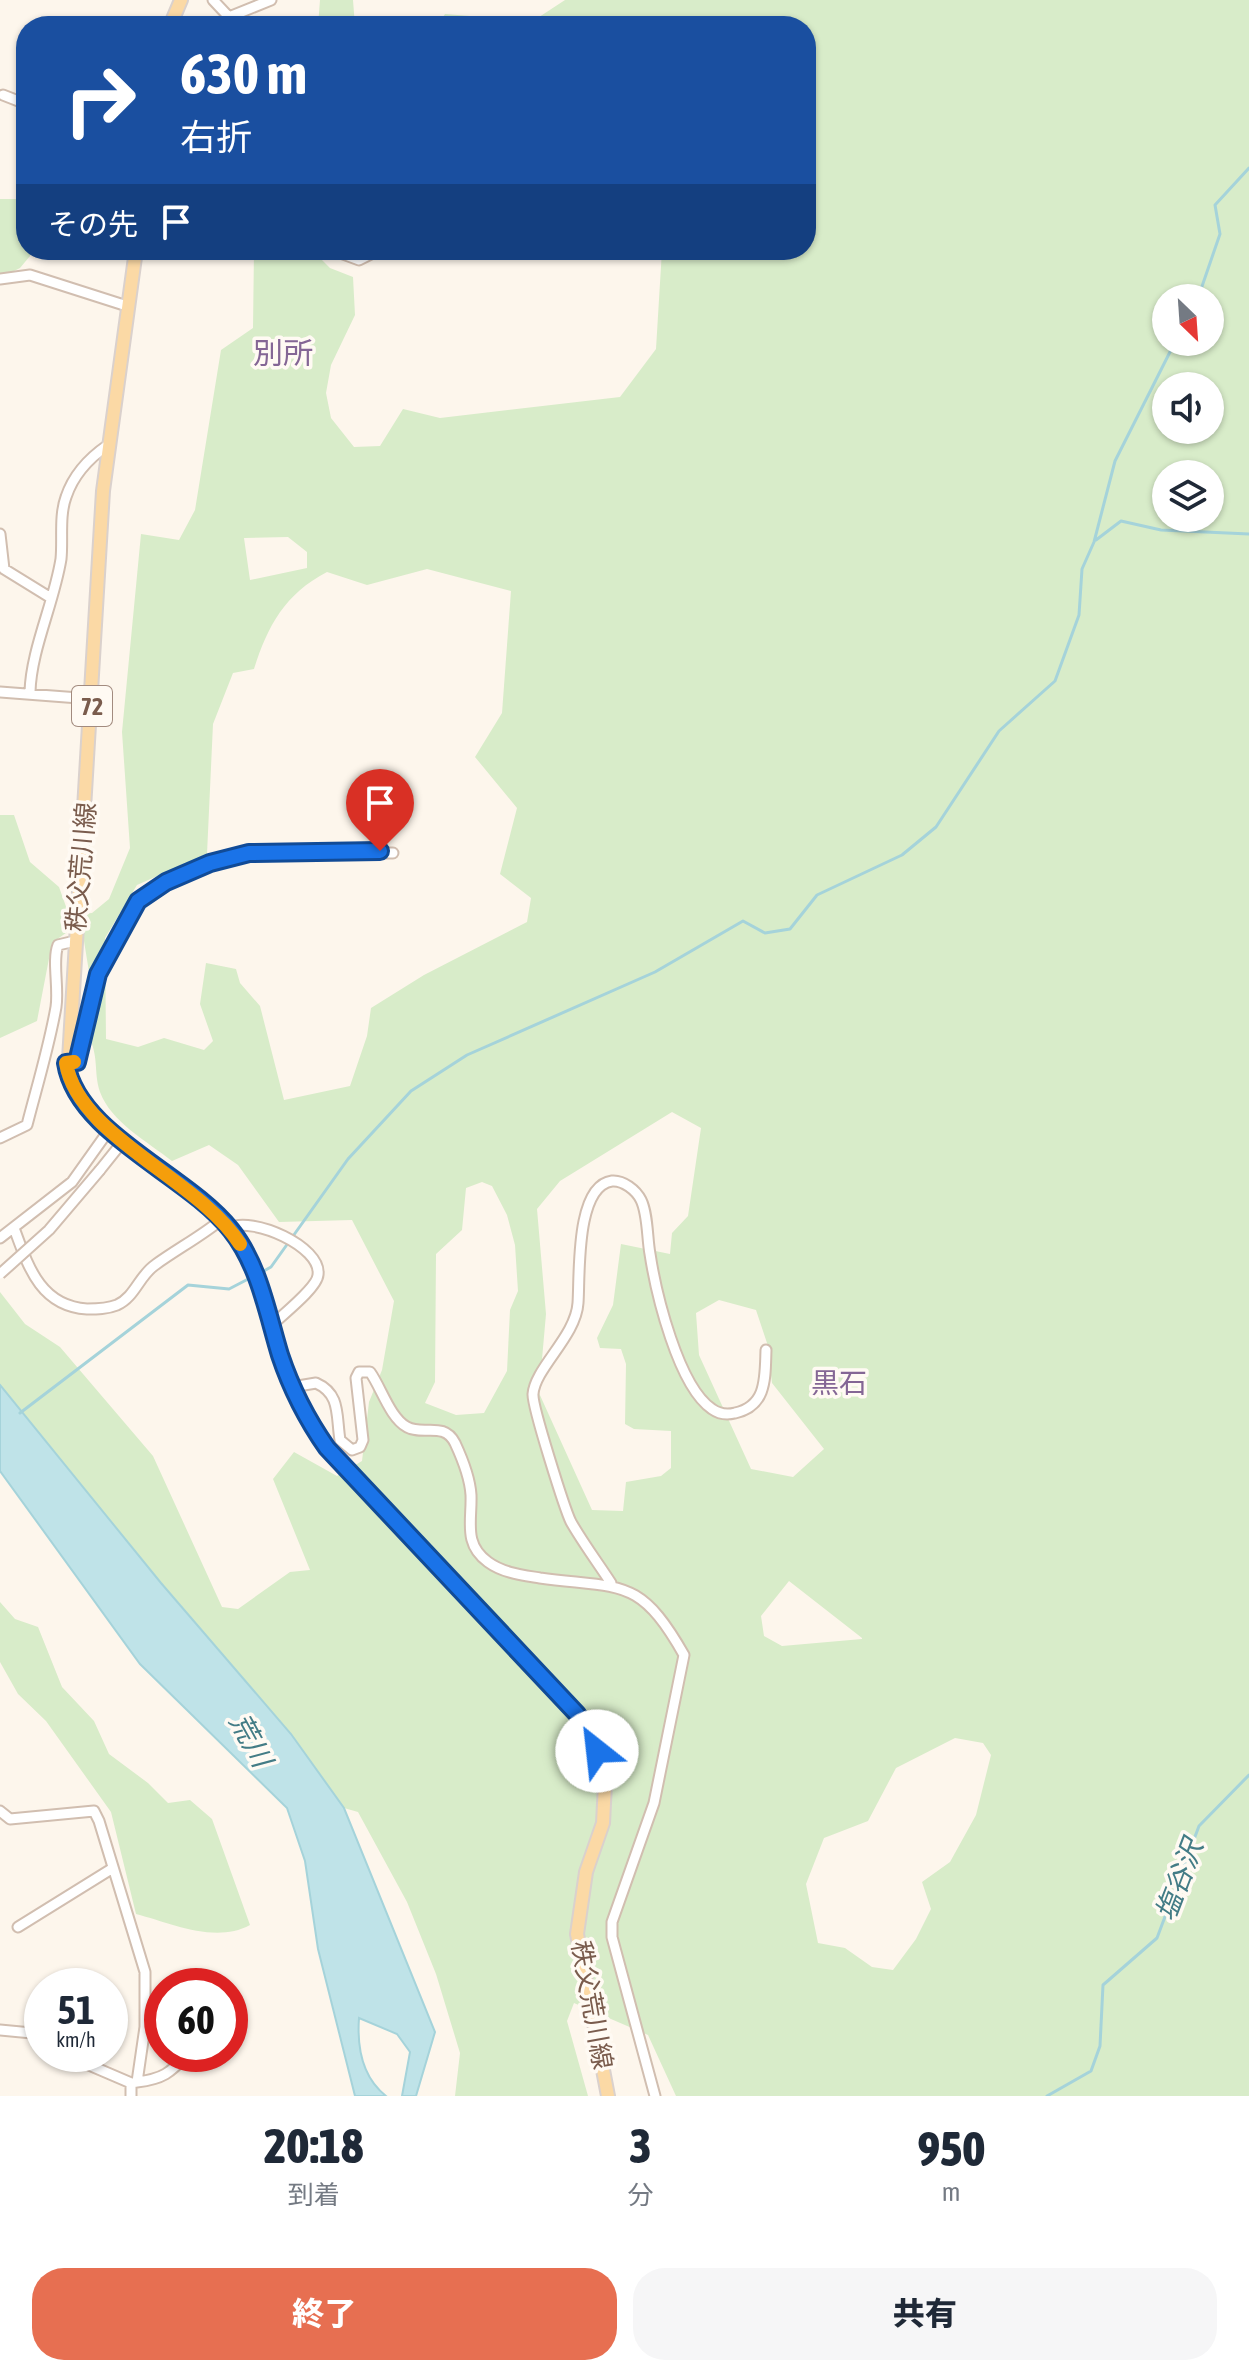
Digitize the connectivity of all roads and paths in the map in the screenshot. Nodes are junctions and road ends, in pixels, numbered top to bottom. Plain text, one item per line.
1 (213, 0) edge
2 (271, 0) edge
3 (228, 16) edge
4 (231, 16) edge
5 (3, 95) dead end
6 (16, 100) edge
7 (134, 260) edge
8 (0, 279) edge
9 (127, 306) junction
10 (108, 445) junction
11 (0, 534) edge
12 (51, 598) junction
13 (0, 692) edge
14 (30, 692) junction
15 (92, 699) junction
16 (393, 853) dead end
17 (75, 941) junction
18 (66, 1063) junction
19 (109, 1130) junction
20 (0, 1138) edge
21 (124, 1140) junction
22 (226, 1224) junction
23 (14, 1228) junction
24 (0, 1238) edge
25 (0, 1274) edge
26 (272, 1325) junction
27 (766, 1350) dead end
28 (292, 1387) junction
29 (611, 1583) junction
30 (0, 1811) edge
31 (113, 1868) junction
32 (18, 1927) dead end
33 (0, 2030) edge
34 (24, 2032) edge
35 (108, 2072) edge
36 (172, 2072) edge
37 (134, 2082) junction
38 (131, 2096) edge
39 (608, 2096) edge
40 (655, 2096) edge

1 - 3 street
2 - 4 street
5 - 6 street
7 - 9 main road, 秩父荒川線 / 72
8 - 9 street
9 - 10 main road, 秩父荒川線 / 72
10 - 12 street
10 - 15 main road, 秩父荒川線 / 72
11 - 12 street
12 - 14 street
13 - 14 street
14 - 15 street
15 - 17 main road, 秩父荒川線 / 72
16 - 18 street
17 - 18 main road, 秩父荒川線 / 72
17 - 20 street
18 - 19 main road, 秩父荒川線 / 72
19 - 21 main road, 秩父荒川線 / 72
19 - 23 street
21 - 22 main road, 秩父荒川線 / 72
21 - 25 street, bridge
22 - 23 street
22 - 26 main road, 秩父荒川線 / 72
22 - 26 street
23 - 24 street
26 - 28 main road, 秩父荒川線 / 72
27 - 29 street
28 - 29 street
28 - 39 main road, 秩父荒川線 / 72
29 - 40 street
30 - 31 street
31 - 32 street
31 - 37 street
33 - 34 street
35 - 37 street
36 - 37 street
37 - 38 street

